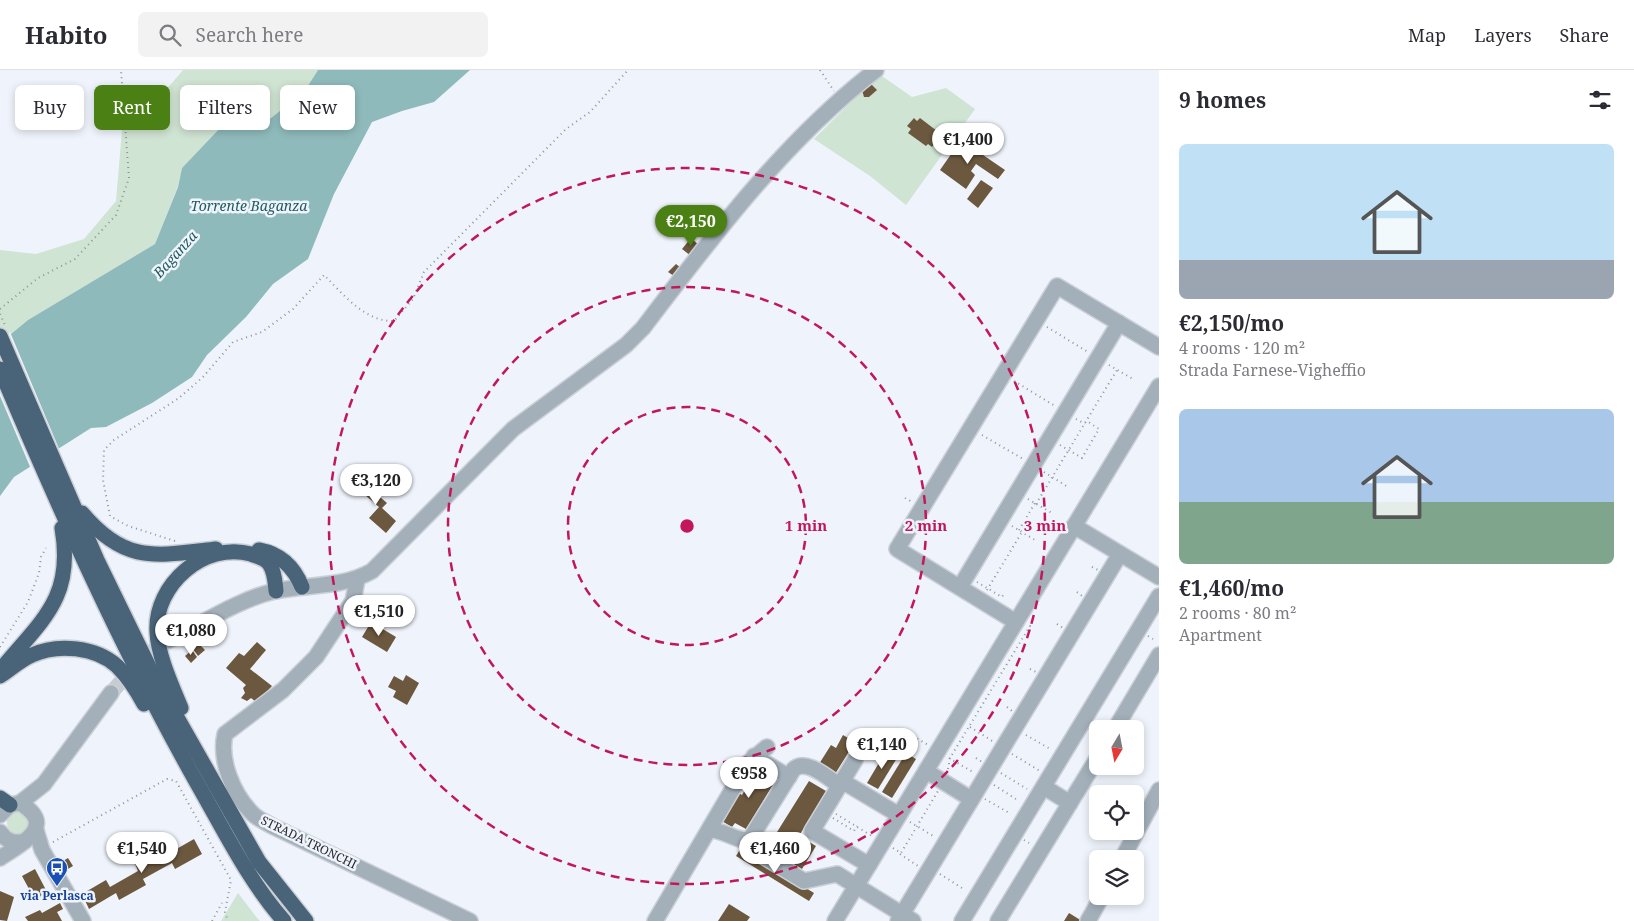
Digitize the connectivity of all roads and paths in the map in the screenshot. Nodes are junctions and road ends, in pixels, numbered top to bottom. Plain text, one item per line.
1 (121, 70) edge
2 (628, 70) edge
3 (820, 70) edge
4 (876, 70) edge
5 (840, 101) junction
6 (0, 309) edge
7 (1119, 323) junction
8 (1046, 327) dead end
9 (0, 336) edge
10 (1159, 347) edge
11 (1098, 358) junction
12 (0, 370) edge
13 (1117, 370) junction
14 (1133, 379) dead end
15 (1013, 380) dead end
16 (1159, 386) edge
17 (1066, 412) junction
18 (1086, 422) junction
19 (981, 434) dead end
20 (1049, 439) junction
21 (1069, 451) junction
22 (1033, 466) junction
23 (1052, 477) junction
24 (1068, 487) dead end
25 (59, 491) junction
26 (1023, 496) dead end
27 (905, 498) dead end
28 (1036, 504) junction
29 (919, 506) dead end
30 (1052, 513) dead end
31 (1007, 523) dead end
32 (1074, 526) junction
33 (1019, 530) junction
34 (1035, 540) dead end
35 (46, 548) dead end
36 (176, 548) dead end
37 (1120, 554) junction
38 (1159, 577) edge
39 (357, 580) junction
40 (963, 582) junction
41 (302, 588) junction
42 (276, 591) junction
43 (1004, 593) dead end
44 (1159, 596) edge
45 (1016, 622) junction
46 (167, 641) tunnel mouth
47 (0, 647) edge
48 (1159, 656) edge
49 (0, 671) edge
50 (0, 676) edge
51 (111, 693) tunnel mouth
52 (1120, 720) edge
53 (179, 751) junction
54 (976, 758) dead end
55 (202, 760) junction
56 (856, 760) dead end
57 (991, 767) junction
58 (926, 771) junction
59 (1089, 772) edge
60 (789, 777) junction
61 (841, 783) junction
62 (44, 784) junction
63 (1044, 786) junction
64 (1028, 790) dead end
65 (1159, 790) edge
66 (973, 796) junction
67 (1070, 803) junction
68 (8, 805) edge
69 (823, 813) junction
70 (899, 815) junction
71 (1012, 815) dead end
72 (35, 823) junction
73 (857, 826) dead end
74 (710, 830) junction
75 (748, 840) junction
76 (9, 841) edge
77 (945, 843) junction
78 (42, 850) junction
79 (1127, 850) edge
80 (901, 853) dead end
81 (0, 858) edge
82 (869, 865) junction
83 (927, 869) junction
84 (856, 886) junction
85 (977, 896) junction
86 (222, 902) dead end
87 (1097, 905) edge
88 (904, 919) edge
89 (83, 921) edge
90 (212, 921) edge
91 (228, 921) edge
92 (284, 921) edge
93 (306, 921) edge
94 (470, 921) edge
95 (655, 921) edge
96 (835, 921) edge
97 (962, 921) edge
98 (998, 921) edge
99 (1088, 921) edge

1 - 6 path
2 - 36 path
3 - 5 path
4 - 5 street
5 - 39 street
7 - 10 street
7 - 11 street
7 - 40 street
8 - 11 path
9 - 25 highway
11 - 13 path
11 - 17 street
12 - 25 highway
13 - 14 path
13 - 18 path
15 - 17 path
16 - 32 street
17 - 18 path
17 - 20 street
18 - 21 path
18 - 21 path
19 - 22 path
20 - 21 path
20 - 22 street
21 - 23 path
22 - 23 path
22 - 40 street
23 - 24 path
23 - 28 path
25 - 41 highway
25 - 49 highway
25 - 53 highway
25 - 55 highway
26 - 28 path
27 - 29 path
28 - 30 path
28 - 33 path
31 - 33 path
32 - 37 street
32 - 45 street
33 - 34 path
35 - 47 path
37 - 38 street
37 - 57 street
39 - 41 street
39 - 94 street, STRADA TRONCHI
40 - 43 path
40 - 45 street
41 - 42 street
42 - 46 street
42 - 55 highway
44 - 63 street
45 - 58 street
48 - 52 street
50 - 53 highway
51 - 62 street
53 - 92 highway
54 - 57 path
55 - 93 highway
56 - 61 street
57 - 64 path
57 - 66 street
58 - 66 street
58 - 70 street
59 - 67 street
60 - 61 street
60 - 74 street
60 - 75 street
61 - 69 street
61 - 70 street
62 - 68 street
62 - 72 street
63 - 67 street
63 - 85 street
65 - 79 street
66 - 71 path
66 - 77 street
67 - 98 street
68 - 72 street
69 - 73 path
69 - 82 street
70 - 77 path
70 - 82 street
72 - 76 street
72 - 78 street
74 - 75 street
74 - 95 street
75 - 84 street
76 - 78 street
76 - 81 street
77 - 83 street
78 - 89 street
78 - 91 path
80 - 83 path
82 - 84 street
83 - 85 path
83 - 88 street
84 - 88 street
84 - 96 street
85 - 97 street
86 - 90 path
87 - 99 street

